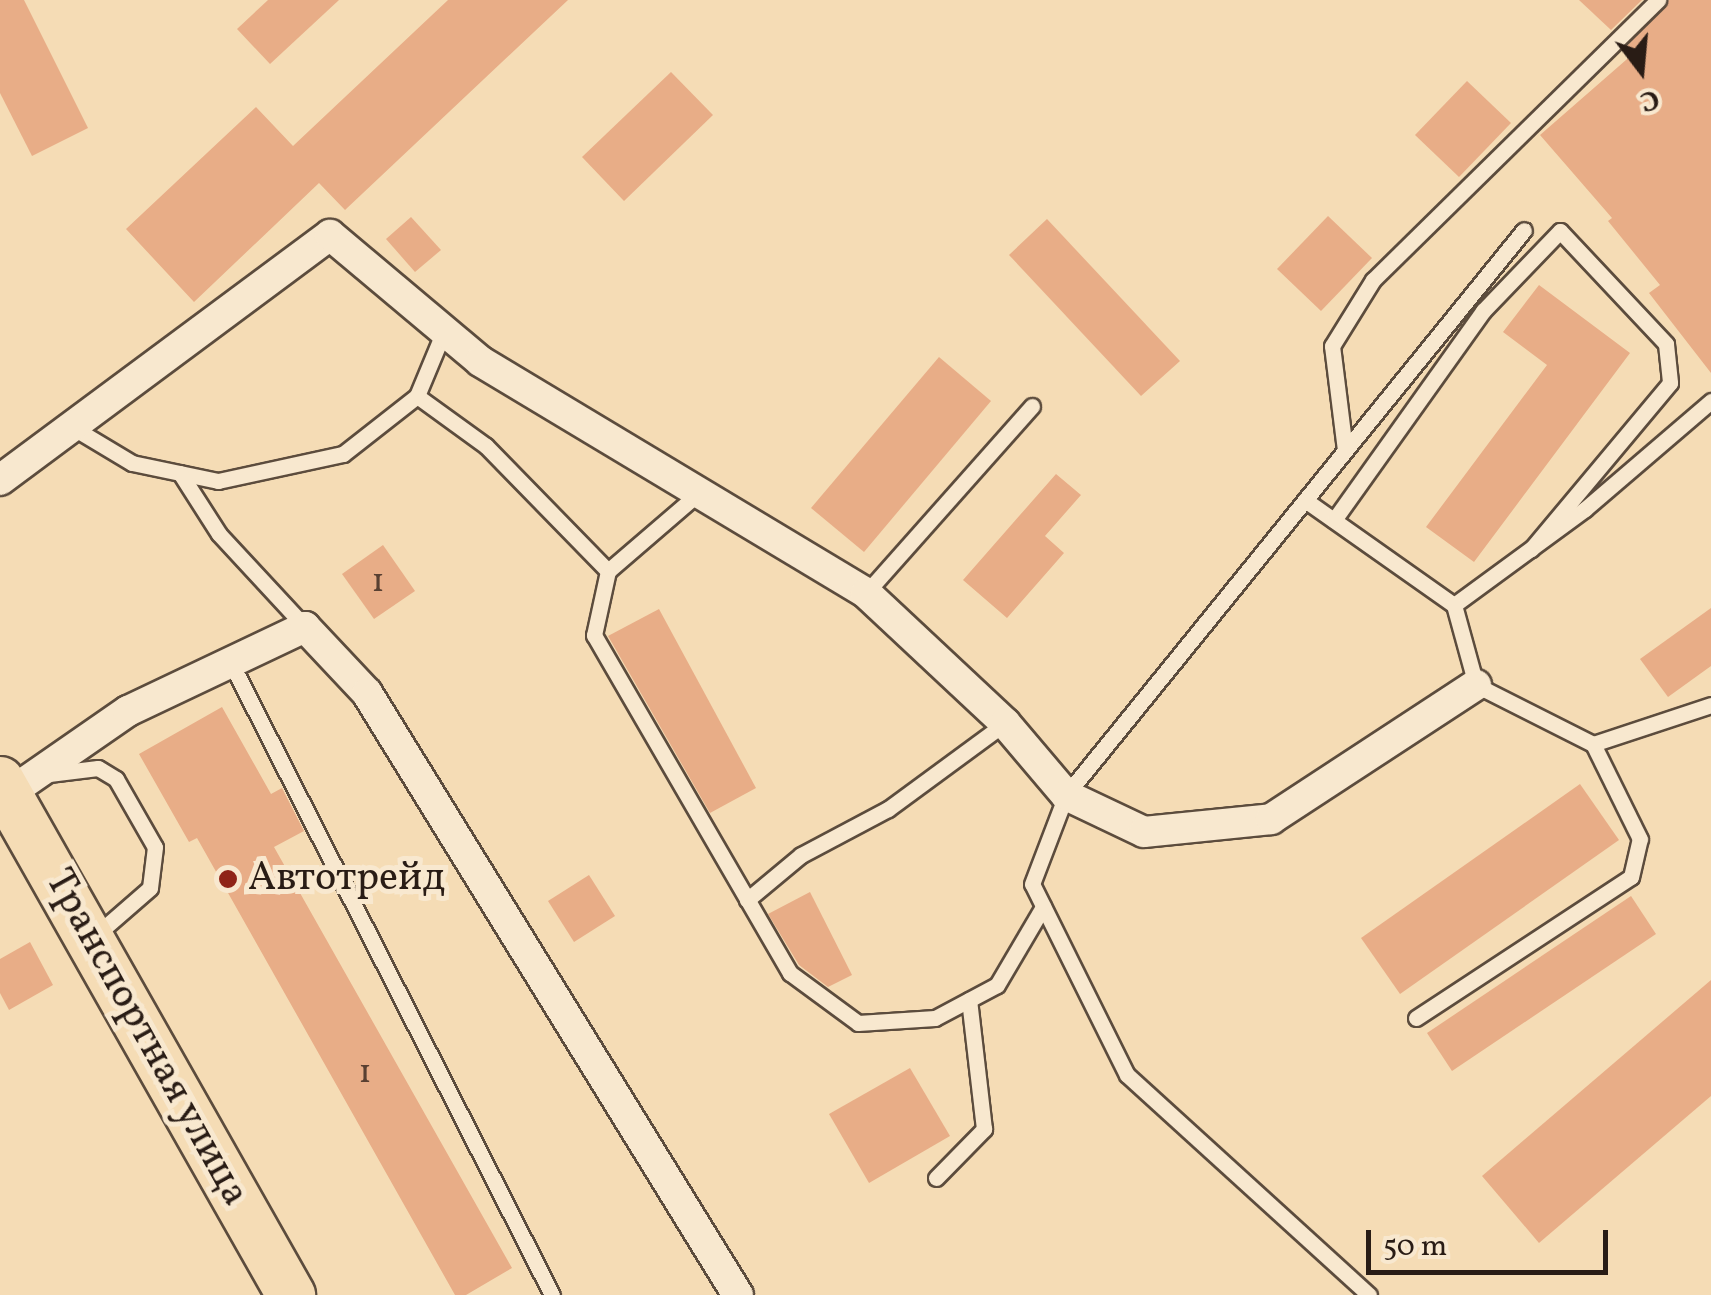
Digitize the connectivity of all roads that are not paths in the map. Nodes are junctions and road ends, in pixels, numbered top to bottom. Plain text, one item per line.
1 (1658, 0) edge
2 (1524, 230) dead end
3 (444, 331) junction
4 (417, 396) junction
5 (1711, 401) edge
6 (1032, 406) dead end
7 (72, 427) junction
8 (1345, 450) junction
9 (180, 473) junction
10 (0, 480) edge
11 (703, 490) junction
12 (1305, 500) junction
13 (1334, 520) junction
14 (1530, 549) junction
15 (608, 571) junction
16 (866, 593) junction
17 (1454, 606) junction
18 (305, 627) junction
19 (229, 658) junction
20 (1476, 685) junction
21 (1711, 705) edge
22 (1005, 723) junction
23 (1593, 744) junction
24 (1066, 796) junction
25 (12, 797) edge
26 (747, 900) junction
27 (1044, 907) junction
28 (92, 939) junction
29 (969, 1000) junction
30 (1416, 1018) dead end
31 (936, 1178) dead end
32 (291, 1295) edge
33 (552, 1295) edge
34 (738, 1295) edge
35 (1369, 1295) edge

1 - 8 lane
2 - 8 lane
3 - 4 lane
3 - 7 street
3 - 11 street
4 - 9 lane
4 - 15 lane
5 - 14 lane
6 - 16 lane
7 - 9 lane
7 - 10 street
8 - 12 lane
9 - 18 lane
11 - 15 lane
11 - 16 street
12 - 13 lane
12 - 24 lane
13 - 14 lane
13 - 17 lane
14 - 17 lane
15 - 26 lane
16 - 22 street
17 - 20 lane
18 - 19 street
18 - 34 street
19 - 25 street
19 - 33 lane
20 - 23 lane
20 - 24 street
21 - 23 lane
22 - 24 street
22 - 26 lane
23 - 30 lane
24 - 27 lane
25 - 28 main road, Транспортная улица
25 - 28 lane
26 - 29 lane
27 - 29 lane
27 - 35 lane
28 - 32 main road, Транспортная улица
29 - 31 lane

